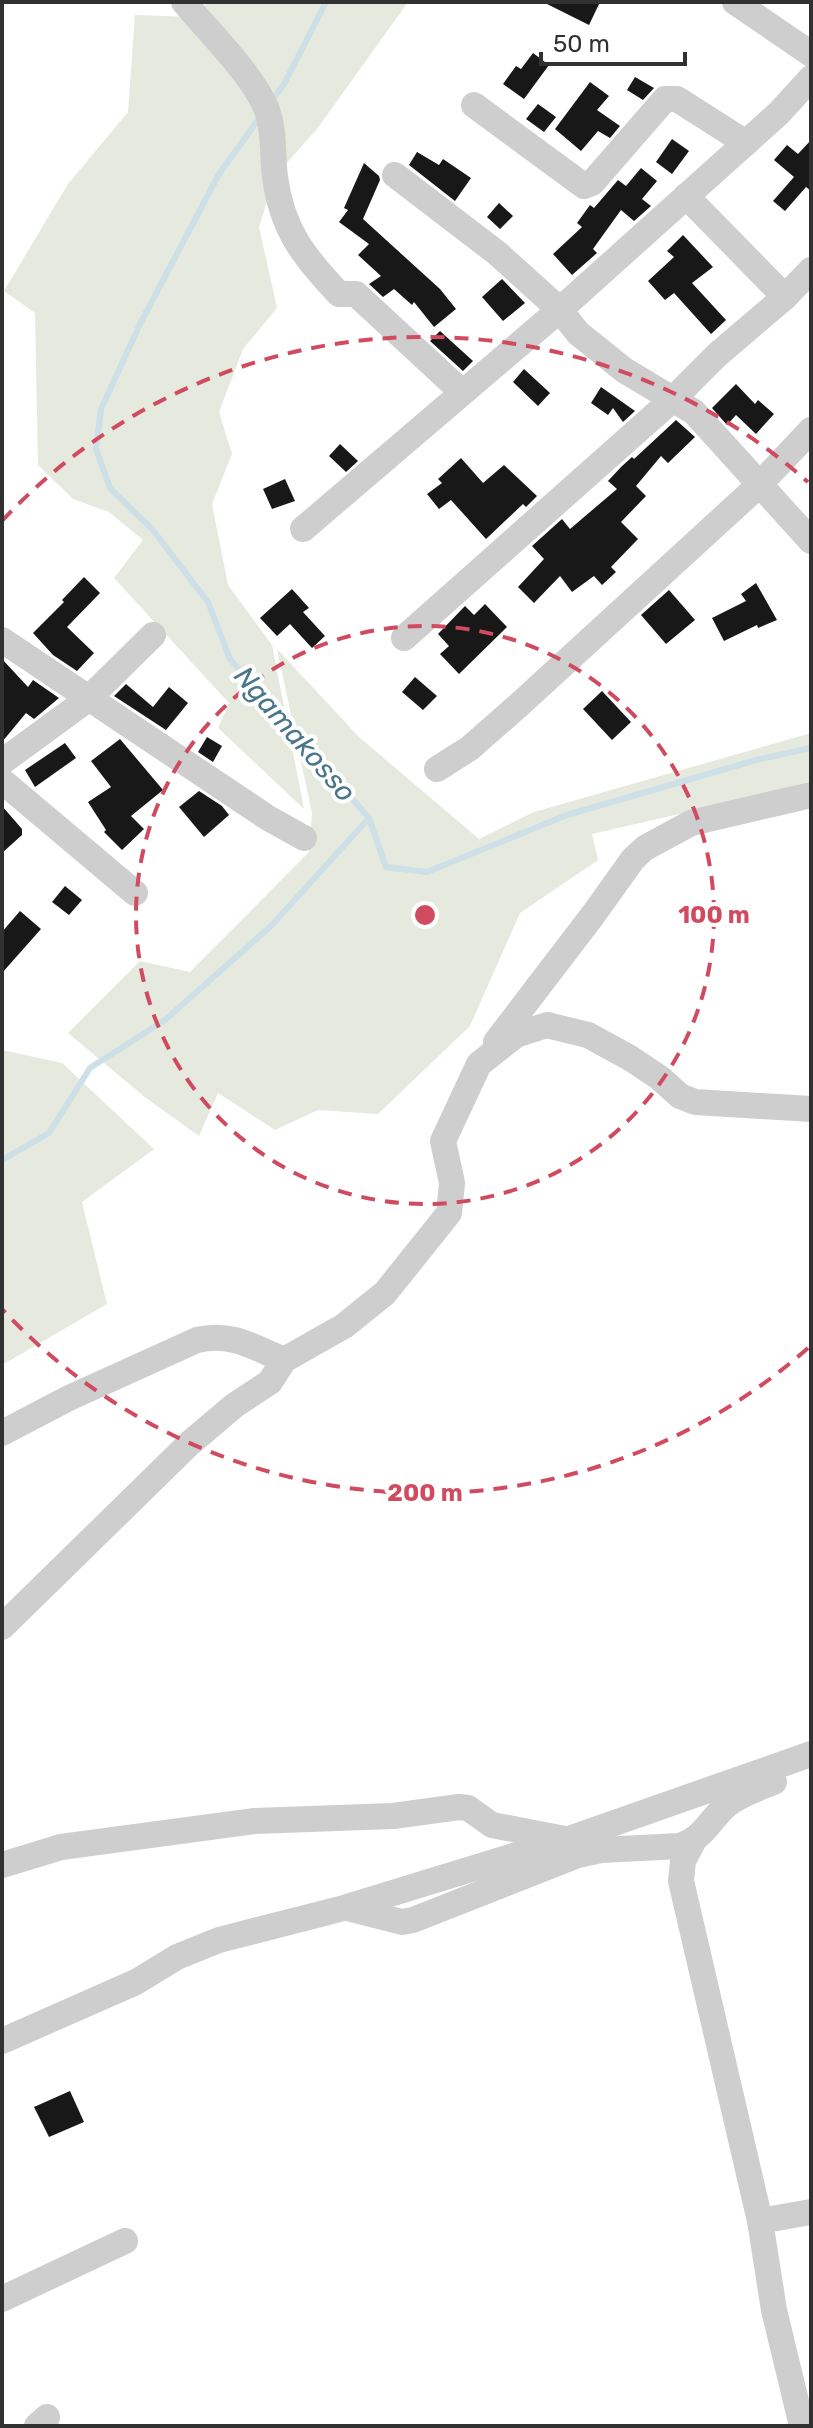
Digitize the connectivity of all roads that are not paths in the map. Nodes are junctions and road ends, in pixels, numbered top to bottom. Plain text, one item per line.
1 (184, 2) edge
2 (735, 2) edge
3 (811, 54) edge
4 (811, 78) edge
5 (474, 105) dead end
6 (746, 143) junction
7 (395, 175) dead end
8 (686, 196) junction
9 (811, 270) edge
10 (785, 297) junction
11 (560, 310) junction
12 (462, 392) junction
13 (673, 399) junction
14 (811, 430) edge
15 (759, 485) junction
16 (303, 529) dead end
17 (811, 541) edge
18 (153, 635) dead end
19 (404, 638) dead end
20 (2, 640) edge
21 (88, 699) junction
22 (2, 762) edge
23 (437, 769) dead end
24 (2, 781) edge
25 (811, 795) edge
26 (304, 838) dead end
27 (135, 893) dead end
28 (479, 1064) junction
29 (811, 1109) edge
30 (284, 1360) junction
31 (2, 1433) edge
32 (2, 1627) edge
33 (811, 1754) edge
34 (811, 1768) edge
35 (569, 1839) junction
36 (693, 1842) junction
37 (2, 1865) edge
38 (344, 1908) junction
39 (2, 2041) edge
40 (811, 2212) edge
41 (760, 2221) junction
42 (125, 2241) dead end
43 (2, 2299) edge
44 (802, 2426) edge

1 - 12 street
2 - 3 street
4 - 6 street
5 - 6 street
6 - 8 street
7 - 11 street
8 - 10 street
8 - 11 street
9 - 10 street
10 - 13 street
11 - 12 street
11 - 13 street
12 - 16 street
13 - 15 street
13 - 19 street
14 - 15 street
15 - 17 street
15 - 23 street
18 - 21 street
20 - 21 street
21 - 22 street
21 - 26 street
24 - 27 street
25 - 28 street
28 - 29 street
28 - 30 street
30 - 31 street
30 - 32 street
33 - 35 street
34 - 36 street
35 - 37 street
35 - 38 street
36 - 38 street
36 - 41 street
38 - 39 street
40 - 41 street
41 - 44 street
42 - 43 street

